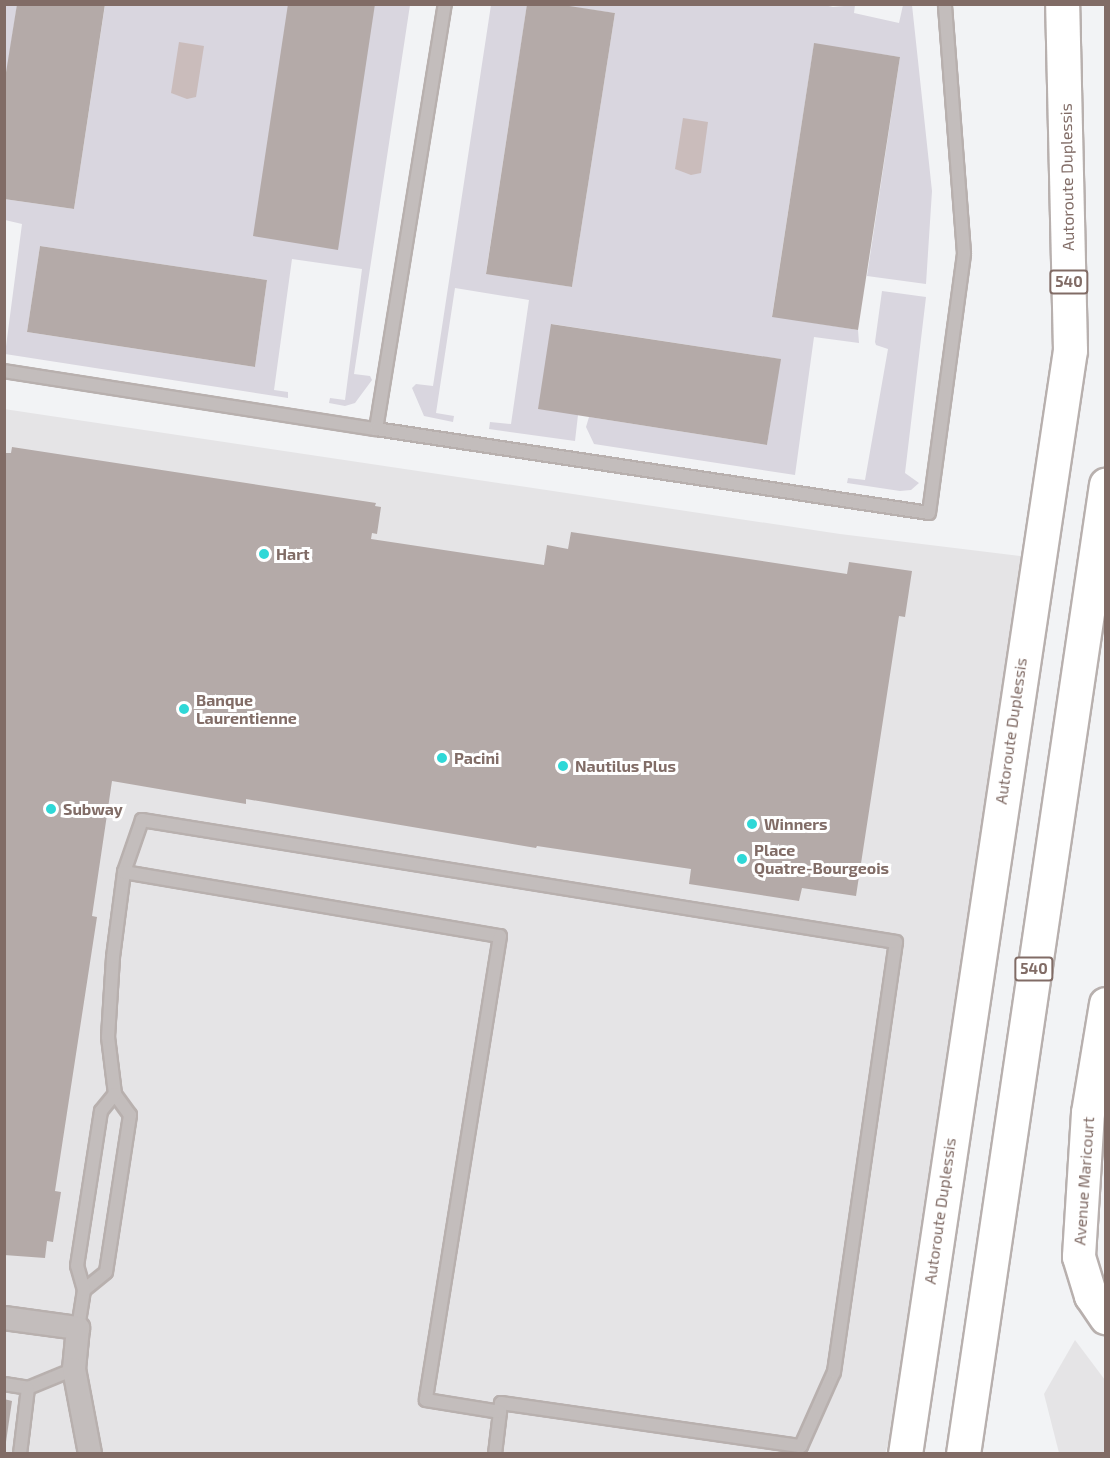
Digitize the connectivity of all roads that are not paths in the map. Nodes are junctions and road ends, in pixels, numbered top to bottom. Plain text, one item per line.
1 (445, 4) edge
2 (945, 4) edge
3 (1062, 4) edge
4 (4, 371) edge
5 (376, 429) junction
6 (1106, 484) edge
7 (124, 872) junction
8 (1106, 1004) edge
9 (115, 1094) junction
10 (84, 1290) junction
11 (4, 1318) edge
12 (1106, 1318) edge
13 (78, 1328) junction
14 (917, 1366) junction
15 (74, 1369) junction
16 (4, 1384) edge
17 (28, 1388) junction
18 (500, 1412) junction
19 (20, 1454) edge
20 (90, 1454) edge
21 (495, 1454) edge
22 (885, 1454) edge
23 (905, 1454) edge
24 (963, 1454) edge

1 - 5 lane
2 - 5 lane
3 - 14 highway, Autoroute Duplessis / 540
4 - 5 lane
6 - 24 highway, 540
7 - 9 lane
7 - 18 lane
7 - 18 lane
8 - 12 street, Avenue Maricourt
9 - 10 lane
9 - 10 lane
10 - 13 lane
11 - 13 street
13 - 15 street
14 - 22 highway
14 - 23 highway, Autoroute Duplessis / 540
15 - 17 lane
15 - 20 street
16 - 17 lane
17 - 19 lane
18 - 21 lane

